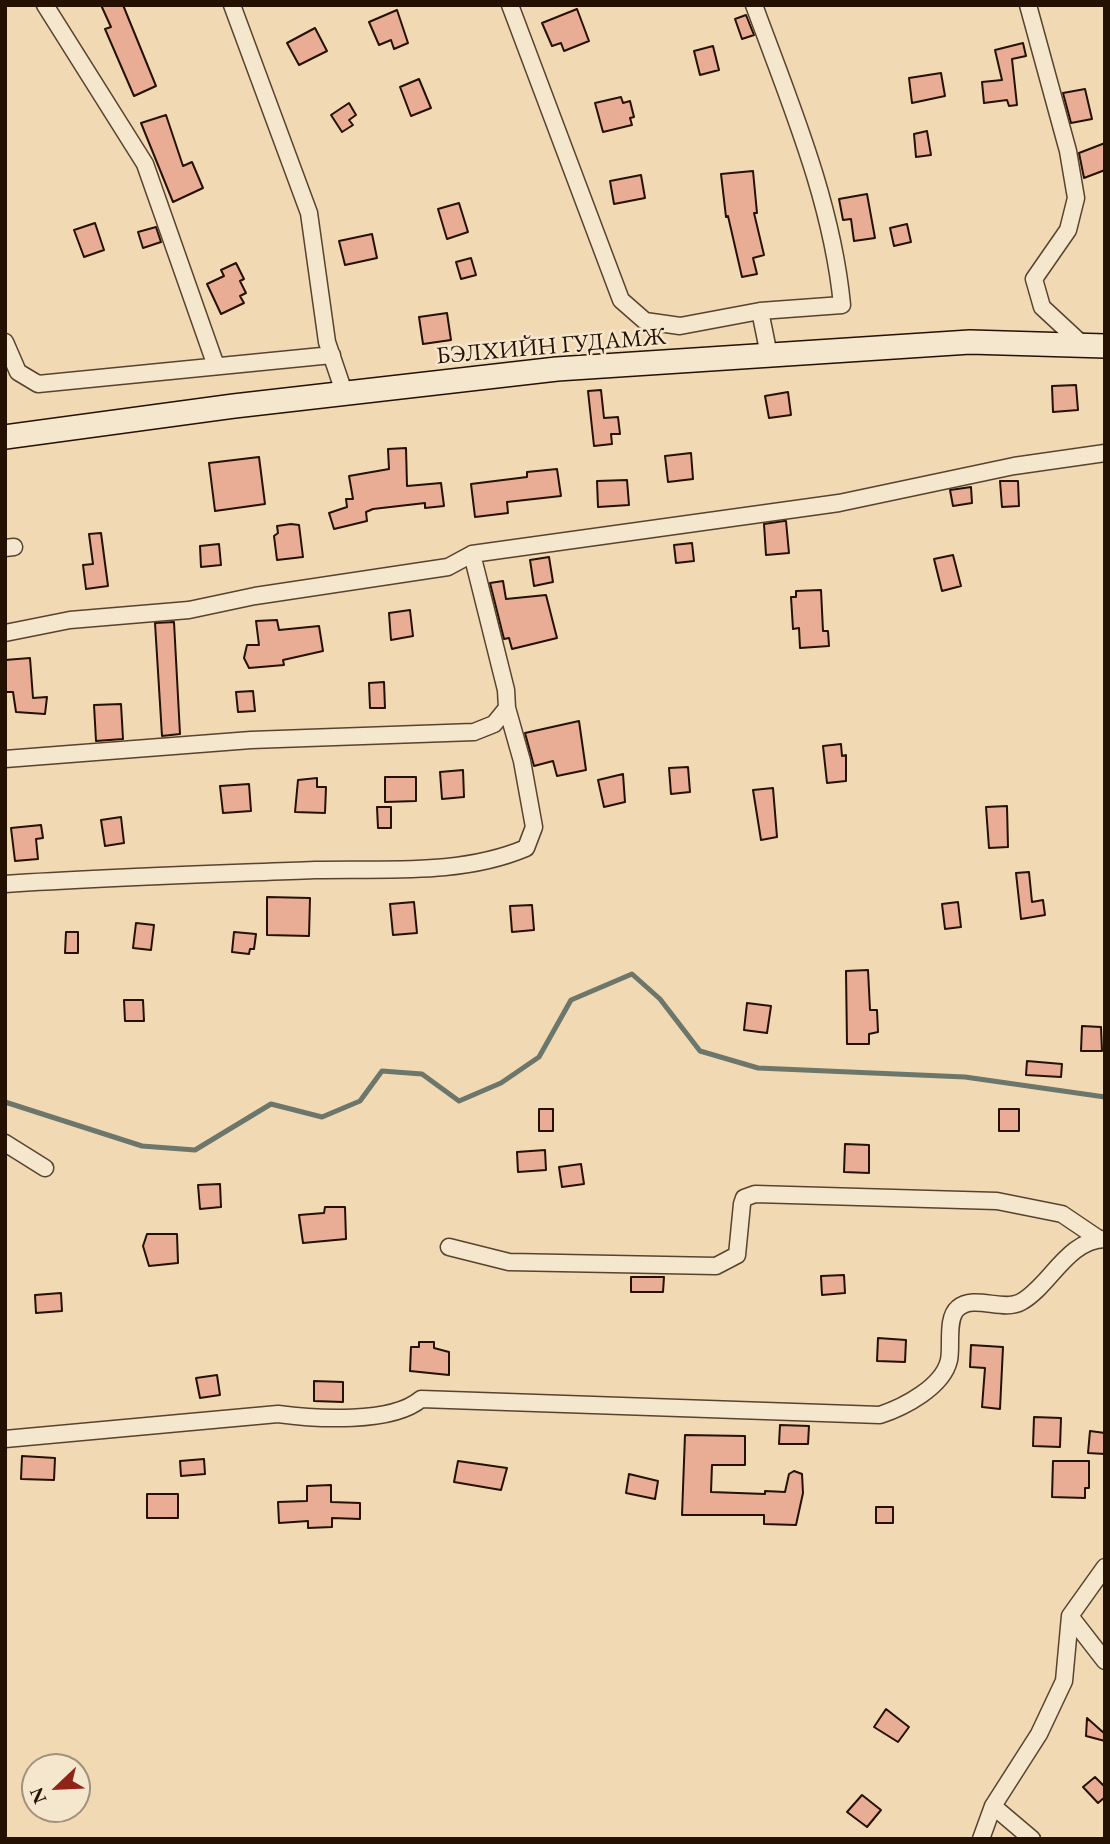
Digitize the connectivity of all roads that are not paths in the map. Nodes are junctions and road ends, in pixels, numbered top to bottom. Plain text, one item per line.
1 (45, 5) edge
2 (232, 5) edge
3 (510, 5) edge
4 (754, 5) edge
5 (1028, 5) edge
6 (760, 311) junction
7 (5, 342) edge
8 (1094, 346) edge
9 (332, 355) junction
10 (769, 355) junction
11 (216, 366) junction
12 (345, 395) junction
13 (5, 437) edge
14 (1105, 453) edge
15 (472, 554) junction
16 (5, 633) edge
17 (507, 708) junction
18 (5, 759) edge
19 (5, 884) edge
20 (5, 1143) edge
21 (45, 1168) dead end
22 (1102, 1239) edge
23 (449, 1247) dead end
24 (5, 1439) edge
25 (1105, 1567) edge
26 (1070, 1616) junction
27 (1105, 1661) edge
28 (993, 1806) junction
29 (981, 1839) edge
30 (1032, 1839) edge

1 - 11 street
2 - 9 street
3 - 6 street
4 - 6 street
5 - 8 street
6 - 10 street
7 - 11 street
8 - 10 main road, БЭЛХИЙН ГУДАМЖ
9 - 11 street
9 - 12 street
10 - 12 main road, БЭЛХИЙН ГУДАМЖ
12 - 13 main road, БЭЛХИЙН ГУДАМЖ
14 - 15 street
15 - 16 street
15 - 17 street
17 - 18 street
17 - 19 street
20 - 21 street
22 - 23 street
22 - 24 street
25 - 26 street
26 - 27 street
26 - 28 street
28 - 29 street
28 - 30 street

